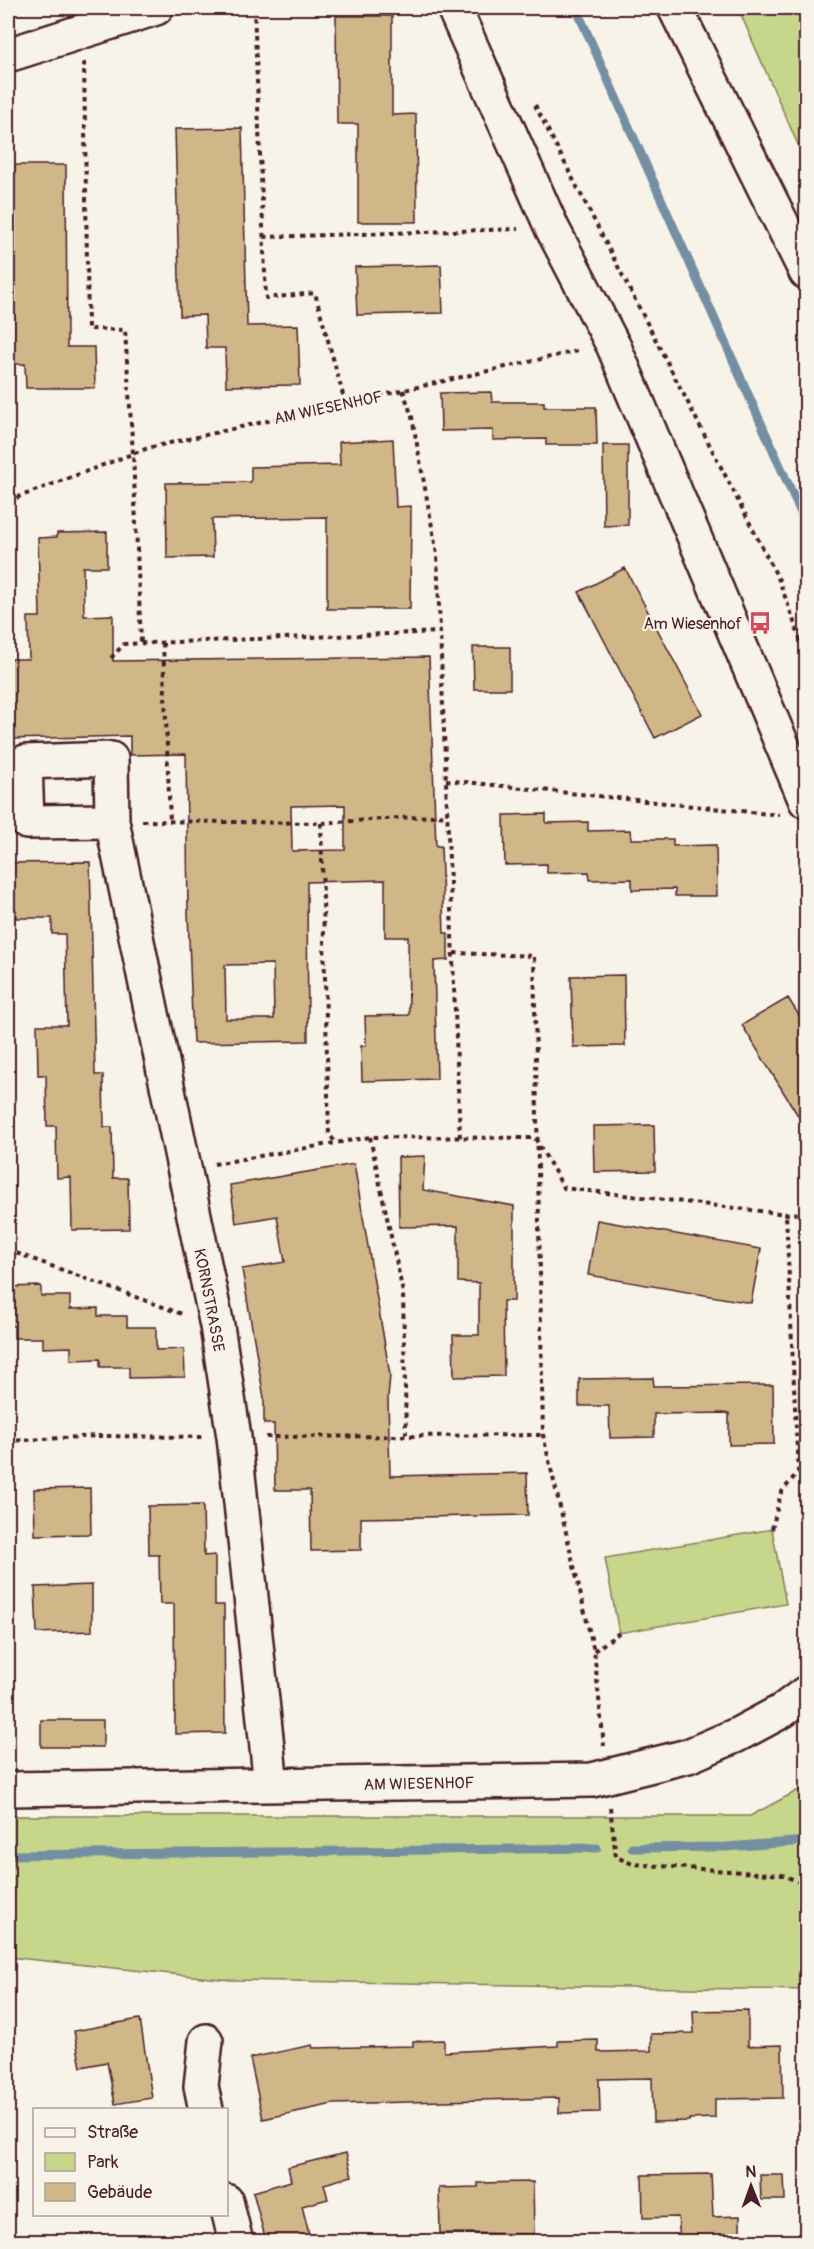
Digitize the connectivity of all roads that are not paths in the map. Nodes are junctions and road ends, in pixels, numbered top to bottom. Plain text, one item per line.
1 (156, 8) edge
2 (454, 8) edge
3 (675, 8) edge
4 (8, 55) edge
5 (807, 272) edge
6 (795, 808) edge
7 (112, 821) road end
8 (807, 1692) edge
9 (271, 1785) junction
10 (9, 1789) edge
11 (206, 2041) dead end
12 (206, 2108) edge
13 (228, 2212) edge
14 (233, 2241) edge

1 - 4 street
2 - 6 street
3 - 5 street
7 - 9 street, KORNSTRASSE
8 - 9 street, AM WIESENHOF
9 - 10 street, AM WIESENHOF
11 - 12 street
13 - 14 street

